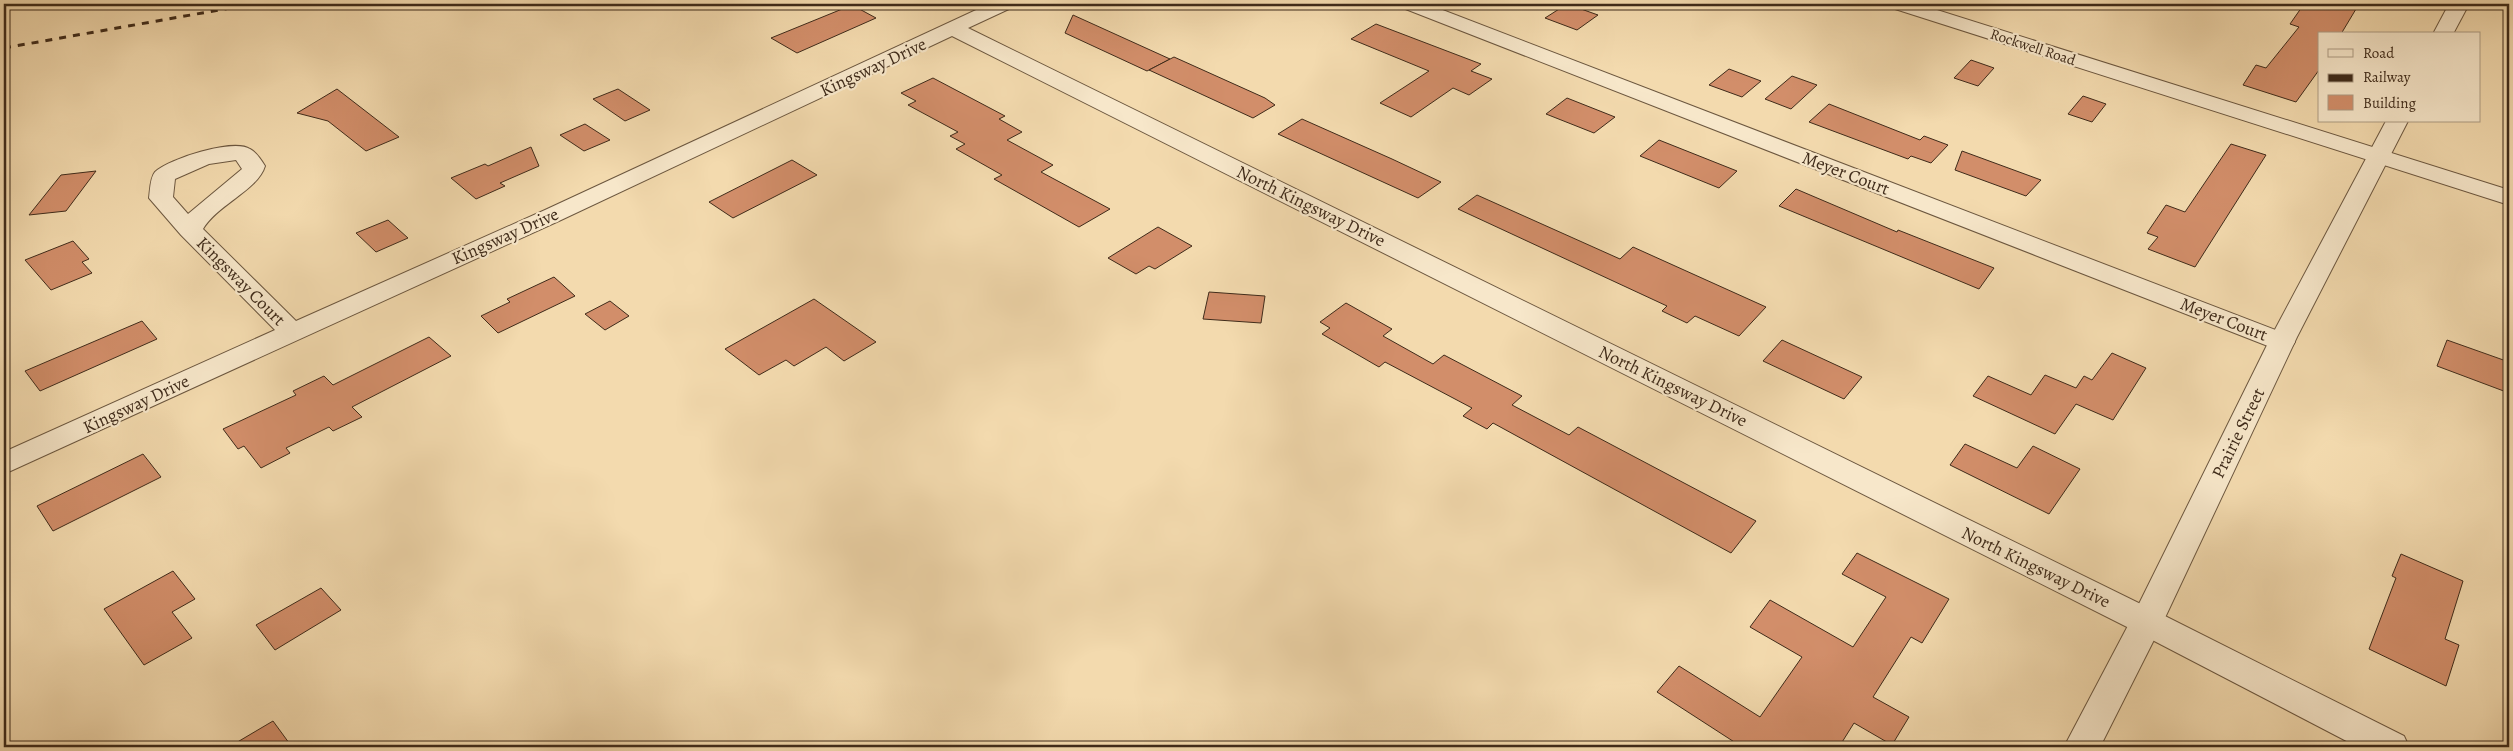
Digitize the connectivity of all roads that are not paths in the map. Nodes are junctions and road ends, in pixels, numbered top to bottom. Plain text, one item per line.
1 (1004, 4) edge
2 (1410, 4) edge
3 (1899, 4) edge
4 (2459, 4) edge
5 (1946, 10) edge
6 (953, 29) junction
7 (2444, 32) edge
8 (2396, 122) edge
9 (2378, 157) junction
10 (2509, 198) edge
11 (190, 230) dead end
12 (292, 332) junction
13 (2282, 342) junction
14 (4, 464) edge
15 (2147, 622) junction
16 (2082, 747) edge
17 (2391, 747) edge

1 - 6 street, Kingsway Drive
2 - 13 street, Meyer Court
3 - 5 street, Rockwell Road
4 - 7 street
5 - 9 street, Rockwell Road
6 - 12 street, Kingsway Drive
6 - 15 street, North Kingsway Drive
8 - 9 street, Prairie Street
9 - 10 street, Rockwell Road
9 - 13 street, Prairie Street
11 - 12 street, Kingsway Court
12 - 14 street, Kingsway Drive
13 - 15 street, Prairie Street
15 - 16 street, Prairie Street
15 - 17 street, North Kingsway Drive

